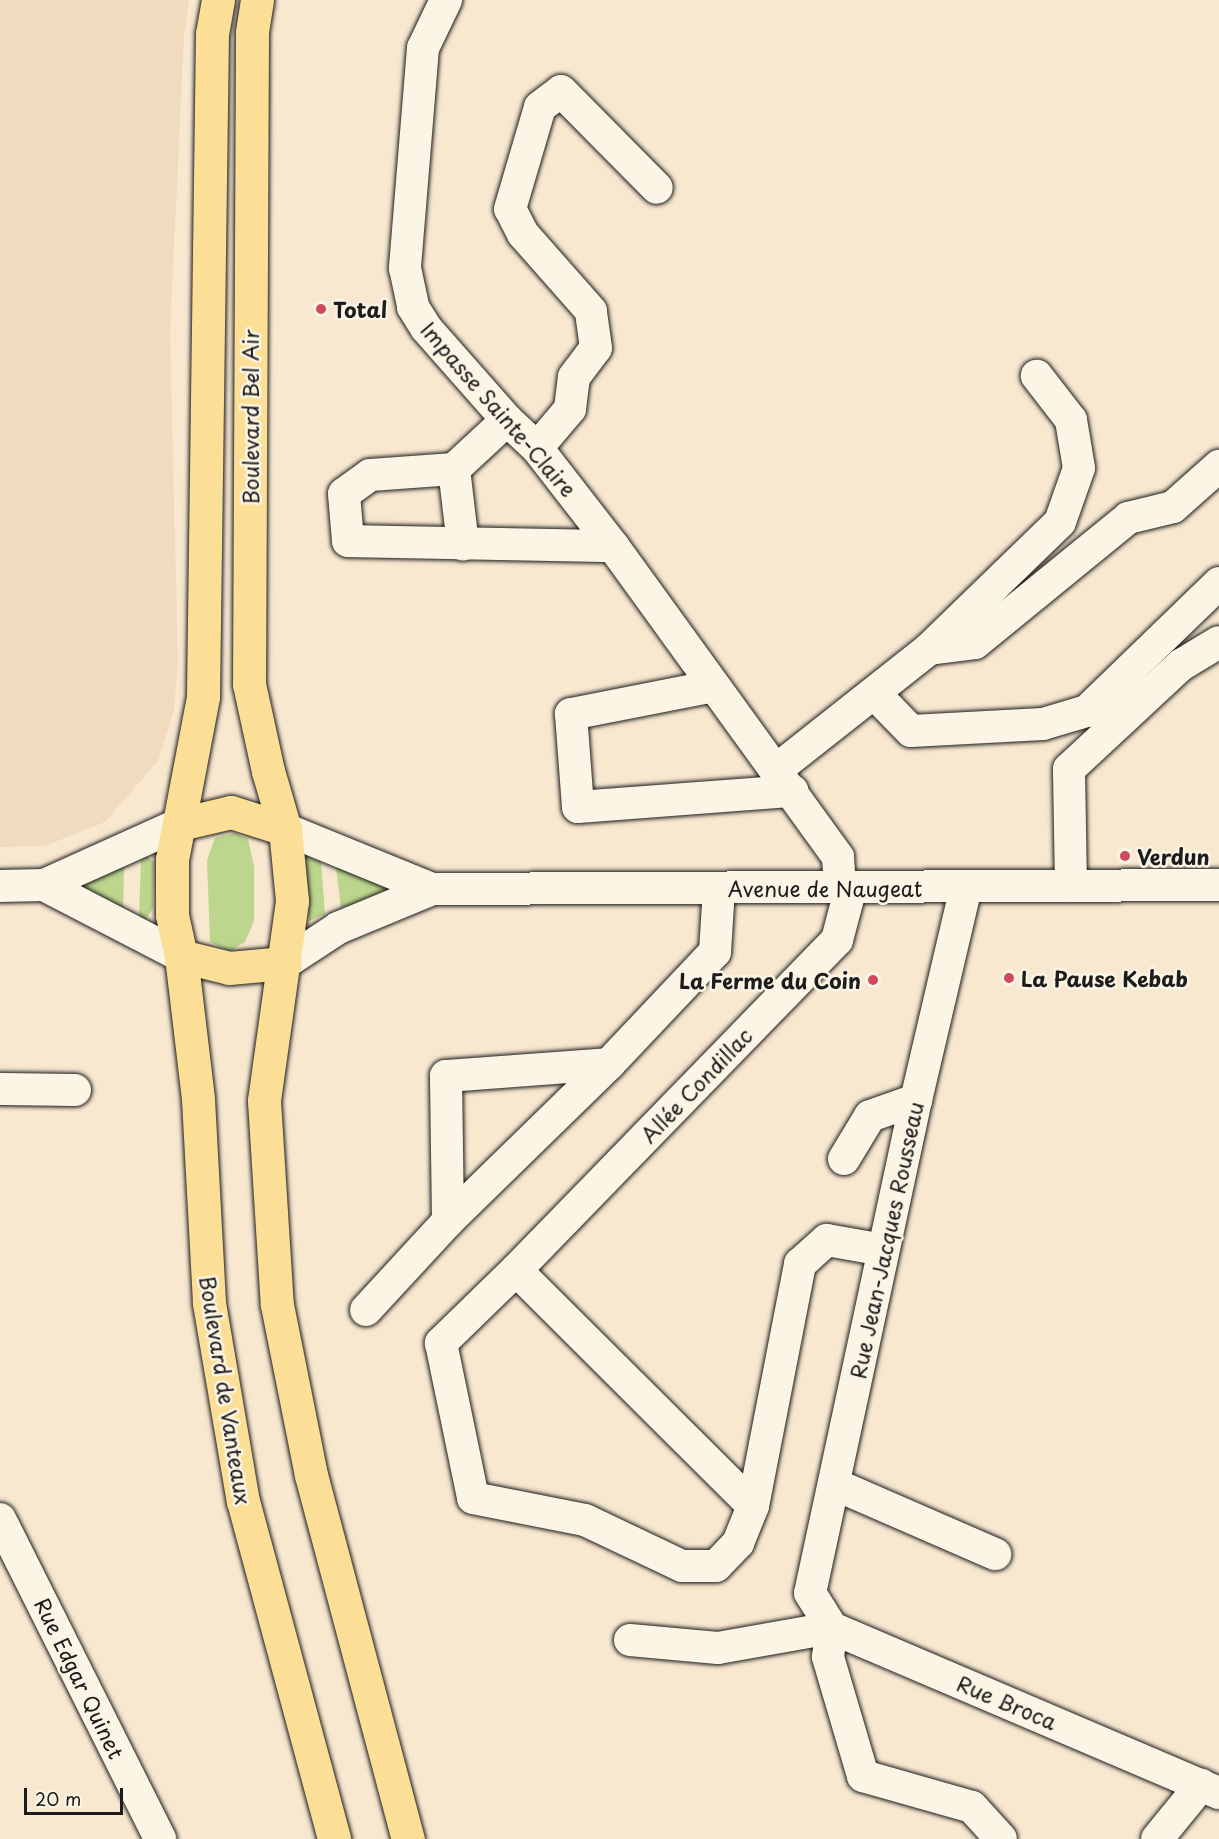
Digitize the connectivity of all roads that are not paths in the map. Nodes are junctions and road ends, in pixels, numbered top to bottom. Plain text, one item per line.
1 (218, 0) edge
2 (257, 0) edge
3 (446, 0) edge
4 (657, 188) dead end
5 (1037, 376) dead end
6 (507, 420) junction
7 (537, 448) junction
8 (1219, 466) edge
9 (454, 469) junction
10 (463, 544) junction
11 (613, 546) junction
12 (1219, 583) edge
13 (1219, 642) edge
14 (929, 649) junction
15 (714, 686) junction
16 (874, 693) junction
17 (784, 781) junction
18 (180, 824) junction
19 (285, 829) junction
20 (44, 885) junction
21 (1219, 885) edge
22 (0, 886) edge
23 (1071, 886) junction
24 (846, 887) junction
25 (966, 887) junction
26 (432, 889) junction
27 (719, 889) junction
28 (181, 956) junction
29 (285, 963) junction
30 (609, 1064) junction
31 (0, 1089) edge
32 (75, 1090) dead end
33 (916, 1100) junction
34 (844, 1159) dead end
35 (448, 1221) junction
36 (883, 1250) junction
37 (516, 1270) junction
38 (366, 1310) dead end
39 (834, 1484) junction
40 (753, 1506) junction
41 (0, 1519) edge
42 (995, 1554) dead end
43 (8, 1556) edge
44 (832, 1628) junction
45 (630, 1640) dead end
46 (1210, 1789) edge
47 (160, 1839) edge
48 (334, 1839) edge
49 (408, 1839) edge
50 (1001, 1839) edge
51 (1157, 1839) edge

1 - 18 main road, Boulevard Bel Air
2 - 19 main road, Boulevard Bel Air
3 - 6 street, Impasse Sainte-Claire
4 - 7 street
5 - 14 street
6 - 7 street, Impasse Sainte-Claire
6 - 9 street
7 - 11 street, Impasse Sainte-Claire
8 - 14 street
9 - 10 street
9 - 10 street
10 - 11 street
11 - 15 street, Impasse Sainte-Claire
12 - 16 street
13 - 23 street
14 - 16 street
15 - 17 street, Impasse Sainte-Claire
15 - 17 street
16 - 17 street
17 - 24 street, Impasse Sainte-Claire
18 - 19 main road, Avenue de Naugeat
18 - 20 street, Avenue de Naugeat
18 - 28 main road, Boulevard de Vanteaux
19 - 26 street, Avenue de Naugeat
19 - 29 main road
20 - 22 street, Avenue de Naugeat
20 - 28 street, Avenue de Naugeat
21 - 23 street, Avenue de Naugeat
23 - 25 street, Avenue de Naugeat
24 - 25 street, Avenue de Naugeat
24 - 27 street, Avenue de Naugeat
24 - 37 street, Allée Condillac
25 - 33 street, Rue Jean-Jacques Rousseau
26 - 27 street, Avenue de Naugeat
26 - 29 street, Avenue de Naugeat
27 - 30 street
28 - 29 main road, Avenue de Naugeat
28 - 48 main road, Boulevard de Vanteaux
29 - 49 main road
30 - 35 street
30 - 35 street
31 - 32 street
33 - 34 street
33 - 36 street, Rue Jean-Jacques Rousseau
35 - 38 street
36 - 39 street, Rue Jean-Jacques Rousseau
36 - 40 street, Allée Condillac
37 - 40 street
37 - 40 street, Allée Condillac
39 - 42 street
39 - 44 street, Rue Jean-Jacques Rousseau
41 - 43 street, Rue Edgar Quinet
43 - 47 street, Rue Edgar Quinet
44 - 45 street
44 - 46 street, Rue Broca
44 - 50 street
46 - 51 street

